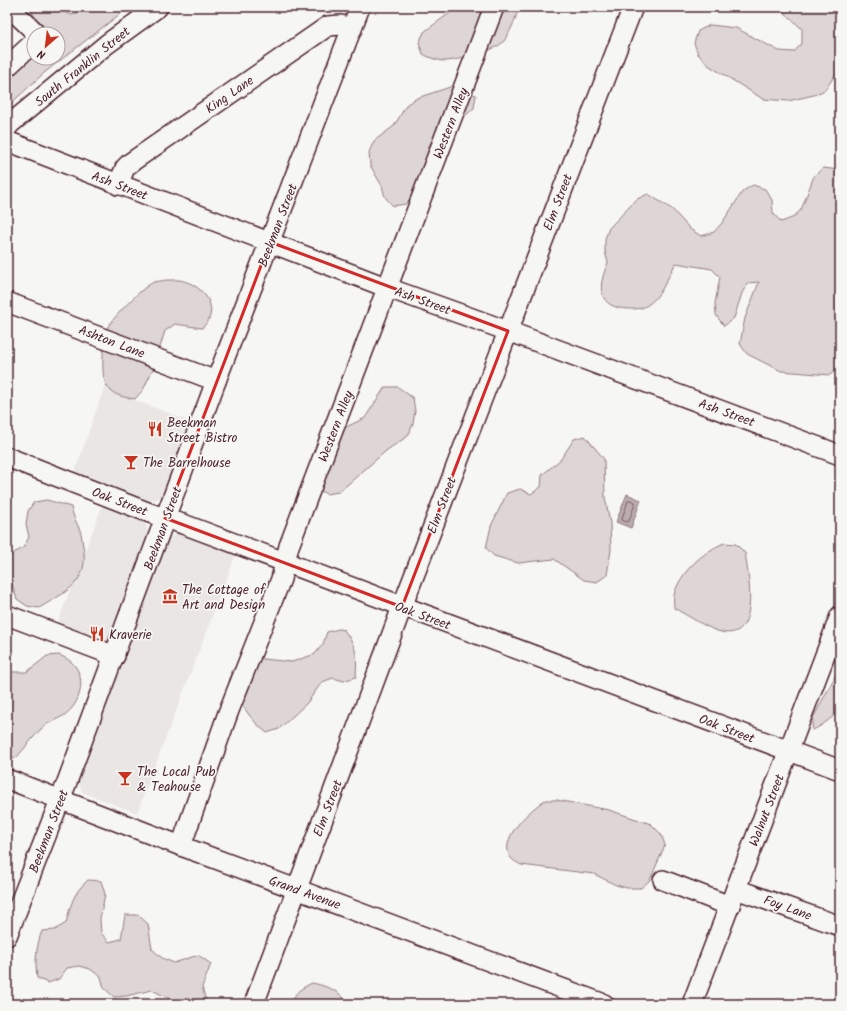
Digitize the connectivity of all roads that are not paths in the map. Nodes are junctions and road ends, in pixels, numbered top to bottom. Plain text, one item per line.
1 (9, 7) edge
2 (158, 7) edge
3 (360, 7) edge
4 (494, 7) edge
5 (633, 7) edge
6 (29, 26) edge
7 (352, 29) junction
8 (26, 49) edge
9 (7, 67) edge
10 (7, 128) edge
11 (7, 141) edge
12 (118, 184) junction
13 (270, 242) junction
14 (388, 288) junction
15 (7, 302) edge
16 (508, 331) junction
17 (216, 381) junction
18 (840, 454) edge
19 (7, 457) edge
20 (166, 518) junction
21 (285, 563) junction
22 (402, 607) junction
23 (7, 615) edge
24 (840, 616) edge
25 (115, 656) junction
26 (788, 751) junction
27 (840, 770) edge
28 (7, 779) edge
29 (61, 799) junction
30 (181, 846) junction
31 (663, 880) dead end
32 (296, 889) junction
33 (733, 897) junction
34 (840, 926) edge
35 (7, 936) edge
36 (254, 1004) edge
37 (604, 1004) edge
38 (692, 1004) edge

1 - 6 street
2 - 10 street, South Franklin Street
3 - 7 street, Beekman Street
4 - 14 street, Western Alley
5 - 16 street, Elm Street
7 - 12 street, King Lane
7 - 13 street, Beekman Street
8 - 9 street
11 - 12 street, Ash Street
12 - 13 street, Ash Street
13 - 14 street, Ash Street
13 - 17 street, Beekman Street
14 - 16 street, Ash Street
14 - 21 street, Western Alley
15 - 17 street, Ashton Lane
16 - 18 street, Ash Street
16 - 22 street, Elm Street
17 - 20 street, Beekman Street
19 - 20 street, Oak Street
20 - 21 street, Oak Street
20 - 25 street, Beekman Street
21 - 22 street, Oak Street
21 - 30 street, Western Alley
22 - 26 street, Oak Street
22 - 32 street, Elm Street
23 - 25 street
24 - 26 street, Walnut Street
25 - 29 street, Beekman Street
26 - 27 street, Oak Street
26 - 33 street, Walnut Street
28 - 29 street, Grand Avenue
29 - 30 street, Grand Avenue
29 - 35 street, Beekman Street
30 - 32 street, Grand Avenue
31 - 33 street, Foy Lane
32 - 36 street, Elm Street
32 - 37 street, Grand Avenue
33 - 34 street, Foy Lane
33 - 38 street, Walnut Street

